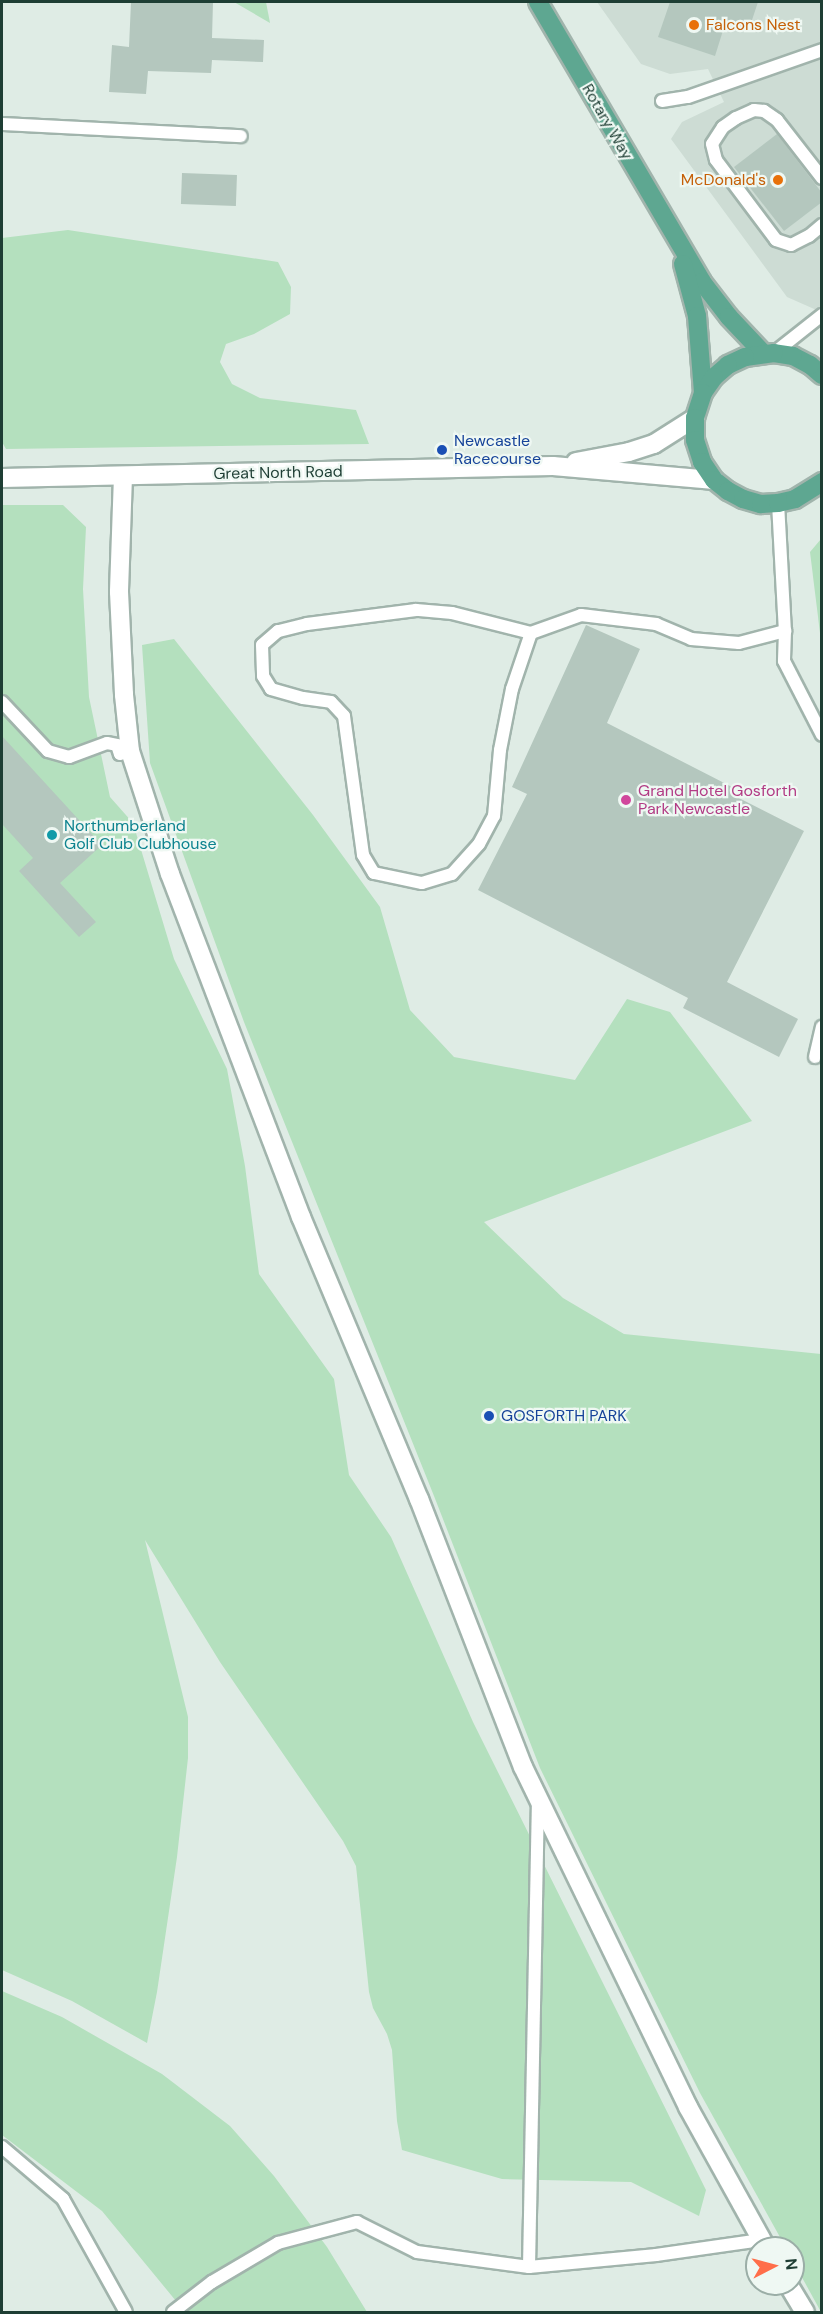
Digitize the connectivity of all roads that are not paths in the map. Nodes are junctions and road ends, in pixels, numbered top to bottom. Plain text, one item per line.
1 (538, 2) edge
2 (822, 50) edge
3 (662, 102) dead end
4 (2, 124) edge
5 (241, 136) dead end
6 (822, 178) edge
7 (822, 225) edge
8 (676, 242) junction
9 (822, 315) edge
10 (768, 353) junction
11 (822, 375) edge
12 (703, 393) junction
13 (695, 418) junction
14 (554, 466) junction
15 (123, 476) junction
16 (2, 478) edge
17 (714, 480) junction
18 (818, 487) edge
19 (778, 503) junction
20 (785, 631) junction
21 (531, 633) junction
22 (2, 702) edge
23 (822, 735) edge
24 (130, 751) junction
25 (822, 1027) edge
26 (815, 1057) dead end
27 (538, 1800) junction
28 (2, 2147) edge
29 (759, 2236) edge
30 (745, 2246) edge
31 (529, 2267) junction
32 (795, 2296) edge
33 (126, 2313) edge
34 (173, 2313) edge
35 (805, 2313) edge

1 - 8 main road, Rotary Way
2 - 3 lane
4 - 5 lane
6 - 7 lane
8 - 10 main road, Rotary Way
8 - 12 main road, Rotary Way
9 - 10 lane
10 - 11 main road
10 - 12 main road
12 - 13 main road
13 - 14 street, Great North Road
13 - 17 main road
14 - 15 street, Great North Road
14 - 17 street, Great North Road
15 - 16 street, Great North Road
15 - 24 street
17 - 19 main road
18 - 19 main road
19 - 20 lane
20 - 21 lane
20 - 23 lane
21 - 21 lane
22 - 24 lane
24 - 27 street
25 - 26 lane
27 - 29 street
27 - 31 lane
28 - 33 lane
30 - 31 lane
31 - 34 lane
32 - 35 street

